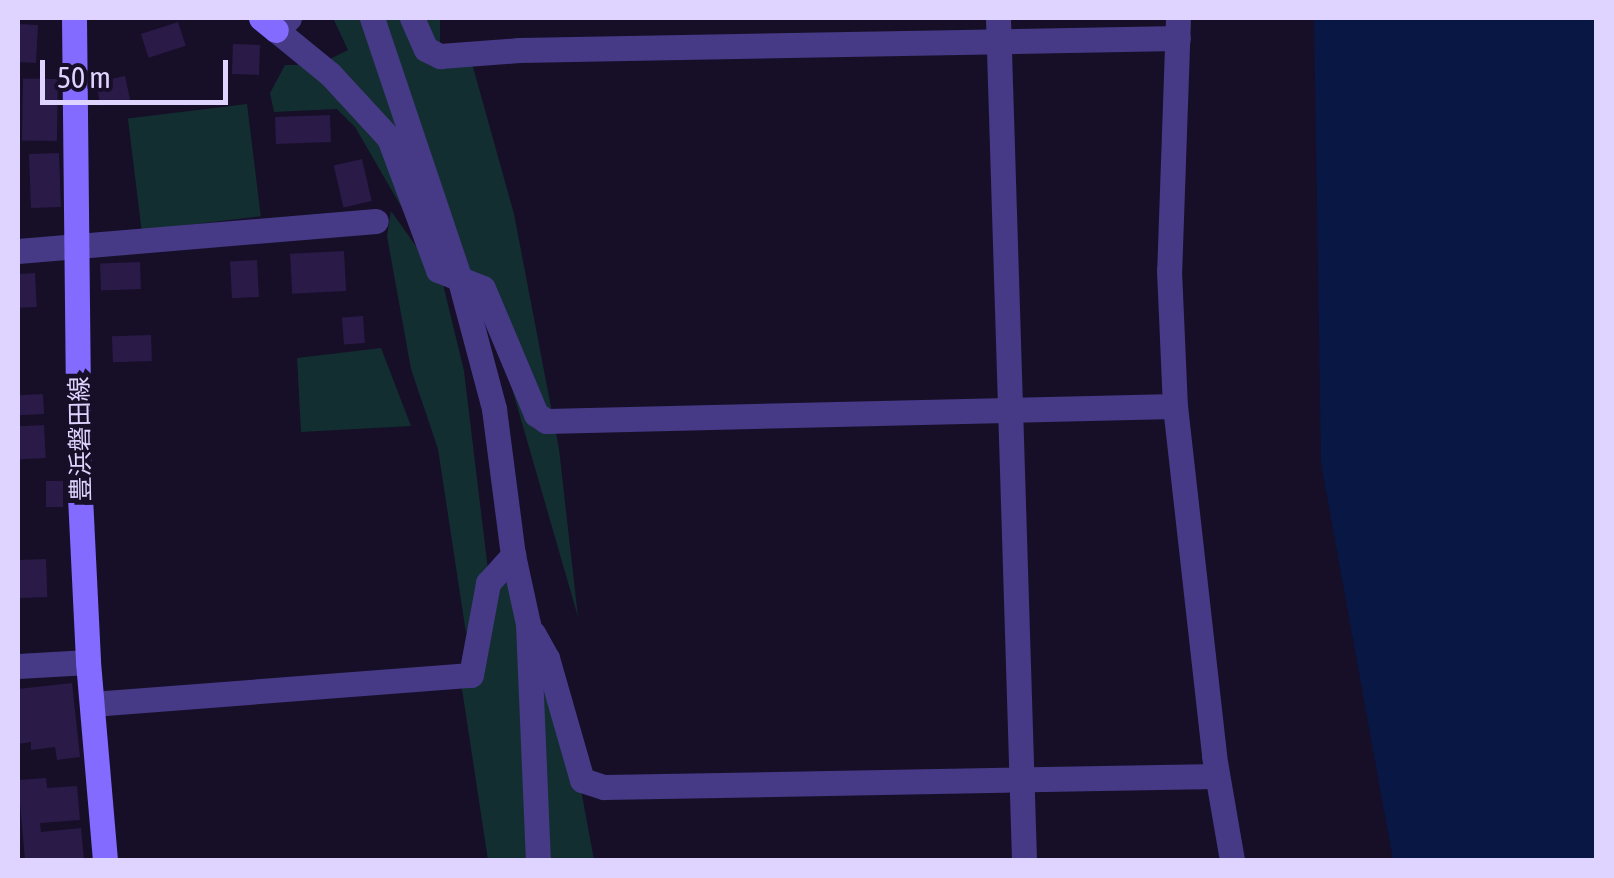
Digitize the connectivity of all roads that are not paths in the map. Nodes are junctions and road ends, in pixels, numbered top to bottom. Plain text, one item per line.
1 (74, 18) edge
2 (372, 18) edge
3 (412, 18) edge
4 (275, 22) edge
5 (1178, 28) edge
6 (998, 29) edge
7 (376, 221) dead end
8 (79, 246) junction
9 (18, 251) edge
10 (460, 277) junction
11 (1176, 406) junction
12 (1012, 412) junction
13 (513, 555) junction
14 (528, 624) junction
15 (88, 662) junction
16 (18, 666) edge
17 (92, 704) junction
18 (1217, 776) junction
19 (1023, 780) junction
20 (105, 860) edge
21 (538, 860) edge
22 (1024, 860) edge
23 (1232, 860) edge

1 - 8 main road, 豊浜磐田線
2 - 10 street
3 - 6 street
4 - 10 street
5 - 6 street
5 - 11 street
6 - 12 street
7 - 8 street
8 - 9 street
8 - 15 main road, 豊浜磐田線
10 - 12 street
10 - 13 street
11 - 12 street
11 - 18 street
12 - 19 street
13 - 14 street
13 - 17 street
14 - 19 street
14 - 21 street
15 - 16 street
15 - 17 main road, 豊浜磐田線
17 - 20 main road, 豊浜磐田線
18 - 19 street
18 - 23 street
19 - 22 street

